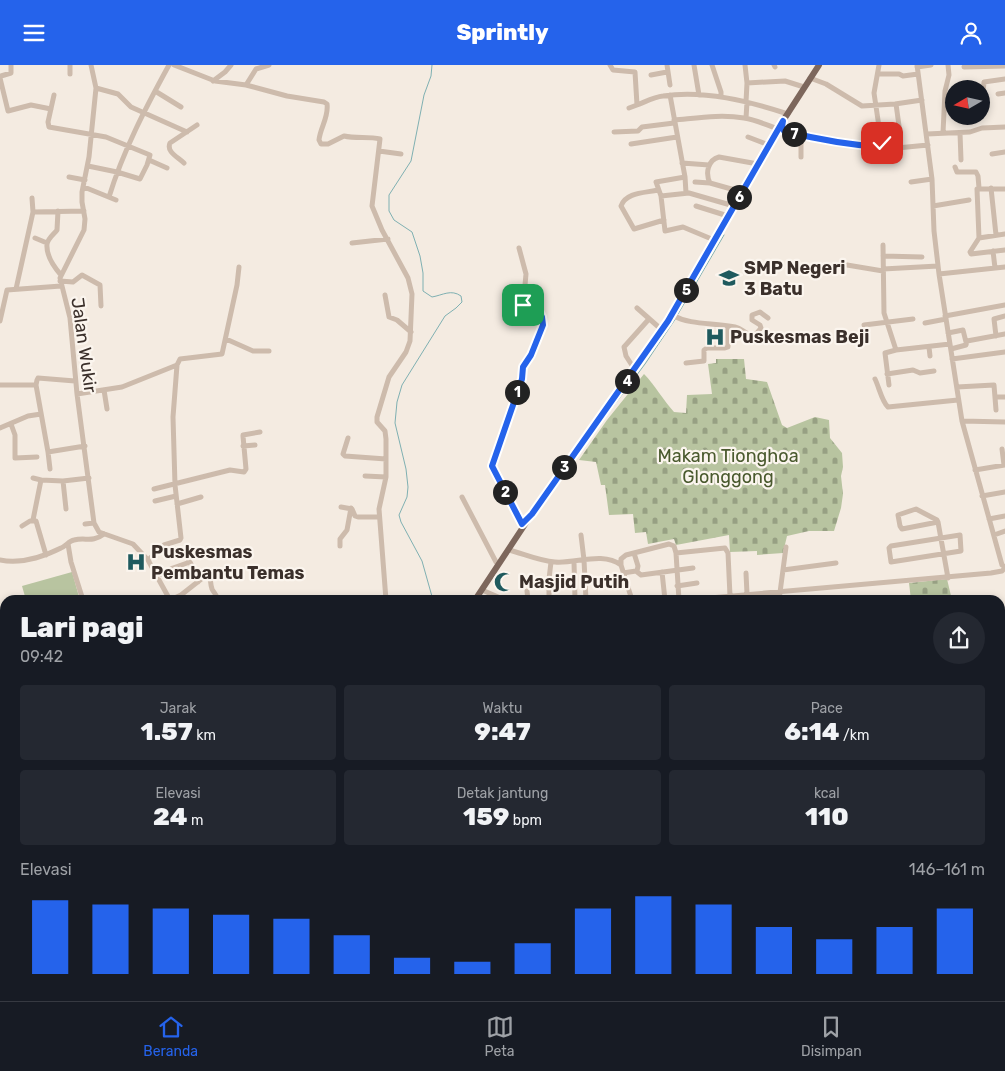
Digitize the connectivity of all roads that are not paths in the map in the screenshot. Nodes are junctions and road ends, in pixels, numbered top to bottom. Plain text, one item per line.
1 (11, 65) edge
2 (70, 65) edge
3 (91, 65) edge
4 (169, 65) edge
5 (174, 65) edge
6 (230, 65) edge
7 (269, 65) edge
8 (610, 65) edge
9 (667, 65) edge
10 (674, 65) edge
11 (694, 65) edge
12 (712, 65) edge
13 (745, 65) edge
14 (818, 65) edge
15 (879, 65) edge
16 (931, 65) edge
17 (948, 65) edge
18 (917, 66) edge
19 (1005, 66) edge
20 (964, 67) dead end
21 (188, 68) edge
22 (70, 73) dead end
23 (667, 73) junction
24 (878, 74) junction
25 (918, 74) junction
26 (652, 75) dead end
27 (810, 78) junction
28 (1005, 79) edge
29 (213, 81) junction
30 (990, 81) edge
31 (747, 83) junction
32 (246, 85) junction
33 (670, 85) dead end
34 (804, 87) junction
35 (96, 88) junction
36 (155, 91) junction
37 (1005, 93) edge
38 (998, 94) dead end
39 (54, 95) dead end
40 (670, 95) junction
41 (699, 95) junction
42 (721, 97) junction
43 (922, 100) junction
44 (747, 102) junction
45 (896, 104) junction
46 (637, 105) junction
47 (876, 105) junction
48 (181, 107) dead end
49 (629, 108) dead end
50 (51, 109) junction
51 (145, 113) junction
52 (788, 114) junction
53 (746, 118) junction
54 (674, 121) junction
55 (783, 121) junction
56 (197, 125) dead end
57 (1005, 127) edge
58 (778, 129) junction
59 (187, 132) junction
60 (614, 132) dead end
61 (900, 133) dead end
62 (943, 133) junction
63 (960, 133) junction
64 (91, 134) junction
65 (927, 134) junction
66 (801, 135) junction
67 (677, 137) junction
68 (748, 137) dead end
69 (631, 143) dead end
70 (769, 145) junction
71 (928, 145) junction
72 (129, 146) junction
73 (882, 147) junction
74 (379, 151) junction
75 (1005, 152) edge
76 (992, 153) dead end
77 (401, 154) dead end
78 (801, 157) dead end
79 (149, 160) junction
80 (961, 160) dead end
81 (184, 163) dead end
82 (682, 163) junction
83 (758, 164) junction
84 (709, 165) junction
85 (88, 166) junction
86 (167, 167) dead end
87 (956, 167) dead end
88 (117, 172) junction
89 (69, 177) dead end
90 (685, 177) junction
91 (932, 179) junction
92 (85, 180) junction
93 (695, 182) dead end
94 (911, 182) dead end
95 (710, 183) junction
96 (84, 187) junction
97 (979, 188) junction
98 (991, 188) junction
99 (1005, 189) edge
100 (660, 193) junction
101 (686, 193) junction
102 (742, 193) junction
103 (32, 197) dead end
104 (109, 197) junction
105 (969, 200) dead end
106 (116, 201) dead end
107 (696, 206) dead end
108 (734, 206) junction
109 (933, 206) junction
110 (58, 211) junction
111 (84, 211) junction
112 (33, 212) junction
113 (728, 216) junction
114 (664, 220) junction
115 (1005, 234) edge
116 (996, 235) junction
117 (979, 237) junction
118 (35, 238) dead end
119 (388, 239) junction
120 (714, 240) junction
121 (47, 243) junction
122 (352, 243) dead end
123 (883, 245) dead end
124 (519, 248) dead end
125 (1005, 250) edge
126 (993, 251) junction
127 (883, 257) junction
128 (922, 257) dead end
129 (847, 265) dead end
130 (938, 266) junction
131 (239, 267) dead end
132 (1005, 267) edge
133 (996, 268) junction
134 (883, 270) junction
135 (938, 274) junction
136 (61, 280) junction
137 (16, 289) junction
138 (385, 295) dead end
139 (101, 305) dead end
140 (1005, 305) edge
141 (637, 308) dead end
142 (965, 312) junction
143 (1005, 317) edge
144 (673, 318) junction
145 (768, 318) dead end
146 (946, 318) junction
147 (649, 319) junction
148 (913, 319) dead end
149 (966, 319) dead end
150 (0, 321) edge
151 (886, 322) junction
152 (925, 323) dead end
153 (864, 325) dead end
154 (728, 326) junction
155 (662, 330) junction
156 (411, 332) junction
157 (948, 333) junction
158 (1005, 334) edge
159 (996, 336) junction
160 (226, 339) junction
161 (966, 342) junction
162 (929, 347) junction
163 (950, 347) junction
164 (896, 350) junction
165 (269, 351) dead end
166 (1005, 352) edge
167 (930, 356) dead end
168 (952, 359) junction
169 (686, 363) dead end
170 (177, 365) junction
171 (635, 370) junction
172 (934, 371) dead end
173 (886, 374) junction
174 (875, 379) dead end
175 (76, 381) junction
176 (0, 385) edge
177 (36, 385) junction
178 (889, 385) dead end
179 (957, 387) junction
180 (104, 390) junction
181 (77, 394) junction
182 (996, 397) junction
183 (1005, 397) edge
184 (958, 400) junction
185 (107, 409) dead end
186 (996, 410) dead end
187 (41, 414) junction
188 (962, 421) junction
189 (1005, 422) edge
190 (11, 423) junction
191 (0, 428) edge
192 (260, 432) dead end
193 (348, 438) dead end
194 (84, 445) junction
195 (255, 445) dead end
196 (243, 446) junction
197 (1002, 449) dead end
198 (48, 452) junction
199 (37, 457) dead end
200 (386, 459) junction
201 (1005, 465) edge
202 (50, 469) dead end
203 (975, 470) junction
204 (364, 476) dead end
205 (386, 477) junction
206 (33, 478) dead end
207 (89, 478) junction
208 (41, 480) junction
209 (63, 481) junction
210 (175, 485) junction
211 (154, 489) dead end
212 (1005, 492) edge
213 (176, 496) junction
214 (982, 496) junction
215 (201, 497) dead end
216 (462, 497) dead end
217 (155, 501) dead end
218 (177, 504) junction
219 (341, 507) dead end
220 (351, 508) junction
221 (66, 509) dead end
222 (532, 514) junction
223 (1005, 516) edge
224 (379, 517) junction
225 (989, 519) junction
226 (33, 520) junction
227 (938, 522) junction
228 (94, 523) junction
229 (85, 524) dead end
230 (522, 524) junction
231 (22, 526) dead end
232 (1005, 531) edge
233 (104, 534) junction
234 (581, 535) dead end
235 (994, 535) junction
236 (942, 537) junction
237 (68, 544) junction
238 (340, 546) dead end
239 (786, 547) dead end
240 (509, 550) junction
241 (185, 553) dead end
242 (634, 553) junction
243 (676, 553) junction
244 (944, 554) junction
245 (46, 555) junction
246 (0, 560) edge
247 (148, 560) junction
248 (584, 560) junction
249 (190, 562) junction
250 (496, 562) junction
251 (552, 562) junction
252 (574, 562) junction
253 (836, 563) dead end
254 (621, 565) junction
255 (1005, 567) edge
256 (693, 568) dead end
257 (676, 570) junction
258 (782, 570) junction
259 (637, 571) junction
260 (662, 572) junction
261 (623, 573) junction
262 (746, 573) dead end
263 (157, 576) junction
264 (948, 578) junction
265 (198, 582) junction
266 (697, 583) dead end
267 (678, 585) junction
268 (485, 591) junction
269 (527, 591) dead end
270 (780, 592) junction
271 (747, 594) junction
272 (81, 595) edge
273 (167, 595) edge
274 (181, 595) edge
275 (216, 595) edge
276 (386, 595) edge
277 (477, 595) edge
278 (480, 595) edge
279 (494, 595) edge
280 (527, 595) edge
281 (549, 595) edge
282 (575, 595) edge
283 (586, 595) edge
284 (630, 595) edge
285 (664, 595) edge
286 (679, 595) edge
287 (730, 595) edge
288 (738, 595) edge
289 (780, 595) edge

1 - 50 street
2 - 22 street
3 - 35 street, Jalan Wukir
4 - 36 street
5 - 21 street
6 - 29 street
7 - 32 street
8 - 46 street
9 - 10 street
9 - 23 street
11 - 41 street
12 - 42 street
13 - 31 street
14 - 27 main road
15 - 24 street
16 - 18 street
17 - 62 street
18 - 25 street
19 - 20 street
21 - 29 street
23 - 26 street
23 - 33 street
24 - 25 street
24 - 47 street
25 - 43 street
27 - 34 main road
27 - 47 street
28 - 30 street
29 - 32 street
31 - 34 street
31 - 44 street
32 - 74 street
34 - 52 main road
35 - 51 street
35 - 64 street, Jalan Wukir
36 - 48 street
36 - 51 street
37 - 38 street
39 - 50 street
40 - 41 street
40 - 46 street
40 - 54 street
41 - 42 street
42 - 44 street
43 - 45 street
43 - 65 street
44 - 52 street
44 - 53 street
45 - 47 street
45 - 61 street
46 - 49 street
47 - 73 street
50 - 64 street
51 - 59 street
51 - 72 street
52 - 55 main road
53 - 54 street
53 - 58 street
54 - 60 street
54 - 67 street
55 - 58 main road
55 - 66 street
56 - 59 street
57 - 63 street
58 - 70 main road
59 - 81 street
62 - 63 street
62 - 65 street
63 - 80 street
64 - 72 street
64 - 85 street, Jalan Wukir
65 - 71 street
66 - 73 street
66 - 78 street
67 - 69 street
67 - 82 street
68 - 70 street
70 - 83 main road
71 - 73 street
71 - 91 street
72 - 79 street
72 - 88 street
74 - 77 street
74 - 119 street
75 - 76 street
79 - 86 street
79 - 88 street
82 - 84 street
82 - 90 street
83 - 84 street
83 - 102 main road
84 - 95 street
85 - 88 street
85 - 92 street, Jalan Wukir
87 - 97 street
88 - 104 street
89 - 92 street
90 - 100 street
90 - 101 street
91 - 94 street
91 - 109 street
92 - 96 street, Jalan Wukir
93 - 95 street
95 - 102 street
96 - 104 street
96 - 111 street, Jalan Wukir
97 - 98 street
97 - 117 street
98 - 99 street
98 - 116 street
100 - 101 street
100 - 114 street
100 - 114 street
101 - 108 street
102 - 108 main road
103 - 112 street
104 - 106 street
105 - 109 street
107 - 113 street
108 - 113 main road
109 - 130 street
110 - 111 street
110 - 112 street
110 - 121 street
111 - 136 street, Jalan Wukir
112 - 137 street
113 - 120 main road
114 - 120 street
115 - 116 street
116 - 117 street
117 - 126 street
118 - 121 street
119 - 122 street
119 - 156 street
120 - 144 main road
121 - 136 street
123 - 127 street
124 - 230 street
125 - 126 street
126 - 133 street
127 - 128 street
127 - 134 street
129 - 134 street
130 - 134 street
130 - 135 street
131 - 160 street
132 - 133 street
133 - 135 street
134 - 151 street
135 - 146 street
136 - 137 street
136 - 139 street
136 - 175 street, Jalan Wukir
137 - 150 street
138 - 156 street
140 - 142 street
141 - 147 street
142 - 146 street
142 - 149 street
143 - 159 street
144 - 154 street
144 - 155 main road
145 - 154 street
146 - 152 street
146 - 157 street
147 - 155 street
147 - 171 street
148 - 151 street
151 - 153 street
151 - 164 street
154 - 169 street
155 - 171 main road
156 - 200 street
157 - 161 street
157 - 163 street
158 - 159 street
159 - 161 street
160 - 165 street
160 - 170 street
161 - 163 street
162 - 163 street
162 - 164 street
162 - 167 street
163 - 168 street
164 - 173 street
166 - 168 street
168 - 179 street
170 - 180 street
170 - 210 street
171 - 222 main road
172 - 173 street
173 - 178 street
174 - 184 street
175 - 177 street
175 - 181 street, Jalan Wukir
176 - 177 street
177 - 187 street
179 - 182 street
179 - 184 street
180 - 181 street
180 - 185 street
181 - 194 street, Jalan Wukir
182 - 183 street
182 - 186 street
184 - 188 street
187 - 190 street
187 - 198 street
188 - 189 street
188 - 203 street
190 - 191 street
190 - 199 street
192 - 196 street
193 - 200 street
194 - 198 street
194 - 207 street, Jalan Wukir
195 - 196 street
196 - 210 street
197 - 201 street
198 - 202 street
200 - 205 street
201 - 203 street
203 - 214 street
204 - 205 street
205 - 224 street
206 - 208 street
207 - 209 street
207 - 228 street, Jalan Wukir
208 - 209 street
208 - 226 street
209 - 221 street
210 - 211 street
210 - 213 street
212 - 214 street
213 - 217 street
213 - 218 street
214 - 225 street
215 - 218 street
216 - 250 street
218 - 247 street
219 - 220 street
220 - 224 street
220 - 238 street
222 - 230 main road
222 - 240 main road
223 - 225 street
224 - 276 street
225 - 235 street
226 - 231 street
226 - 245 street
227 - 227 street
227 - 236 street
228 - 229 street
228 - 233 street
230 - 250 main road
232 - 235 street
233 - 237 street
233 - 247 street
234 - 248 street
235 - 255 street
236 - 244 street
236 - 244 street
236 - 244 street
237 - 245 street
237 - 272 street
239 - 258 street
240 - 251 street
240 - 268 main road
241 - 249 street
242 - 243 street
242 - 254 street
242 - 259 street
243 - 257 street
243 - 287 street
244 - 264 street
245 - 246 street
247 - 263 street
248 - 252 street
248 - 254 street
248 - 283 street
249 - 263 street
249 - 265 street
250 - 277 main road
251 - 252 street
251 - 281 street
252 - 282 street
253 - 258 street
254 - 261 street
255 - 264 street
256 - 257 street
257 - 260 street
257 - 267 street
258 - 270 street
259 - 260 street
259 - 261 street
260 - 285 street
261 - 284 street
262 - 271 street
263 - 273 street
264 - 270 street
265 - 274 street
265 - 275 street
266 - 267 street
267 - 286 street
268 - 278 main road
268 - 279 street
269 - 280 street
270 - 271 street
270 - 289 street
271 - 288 street

